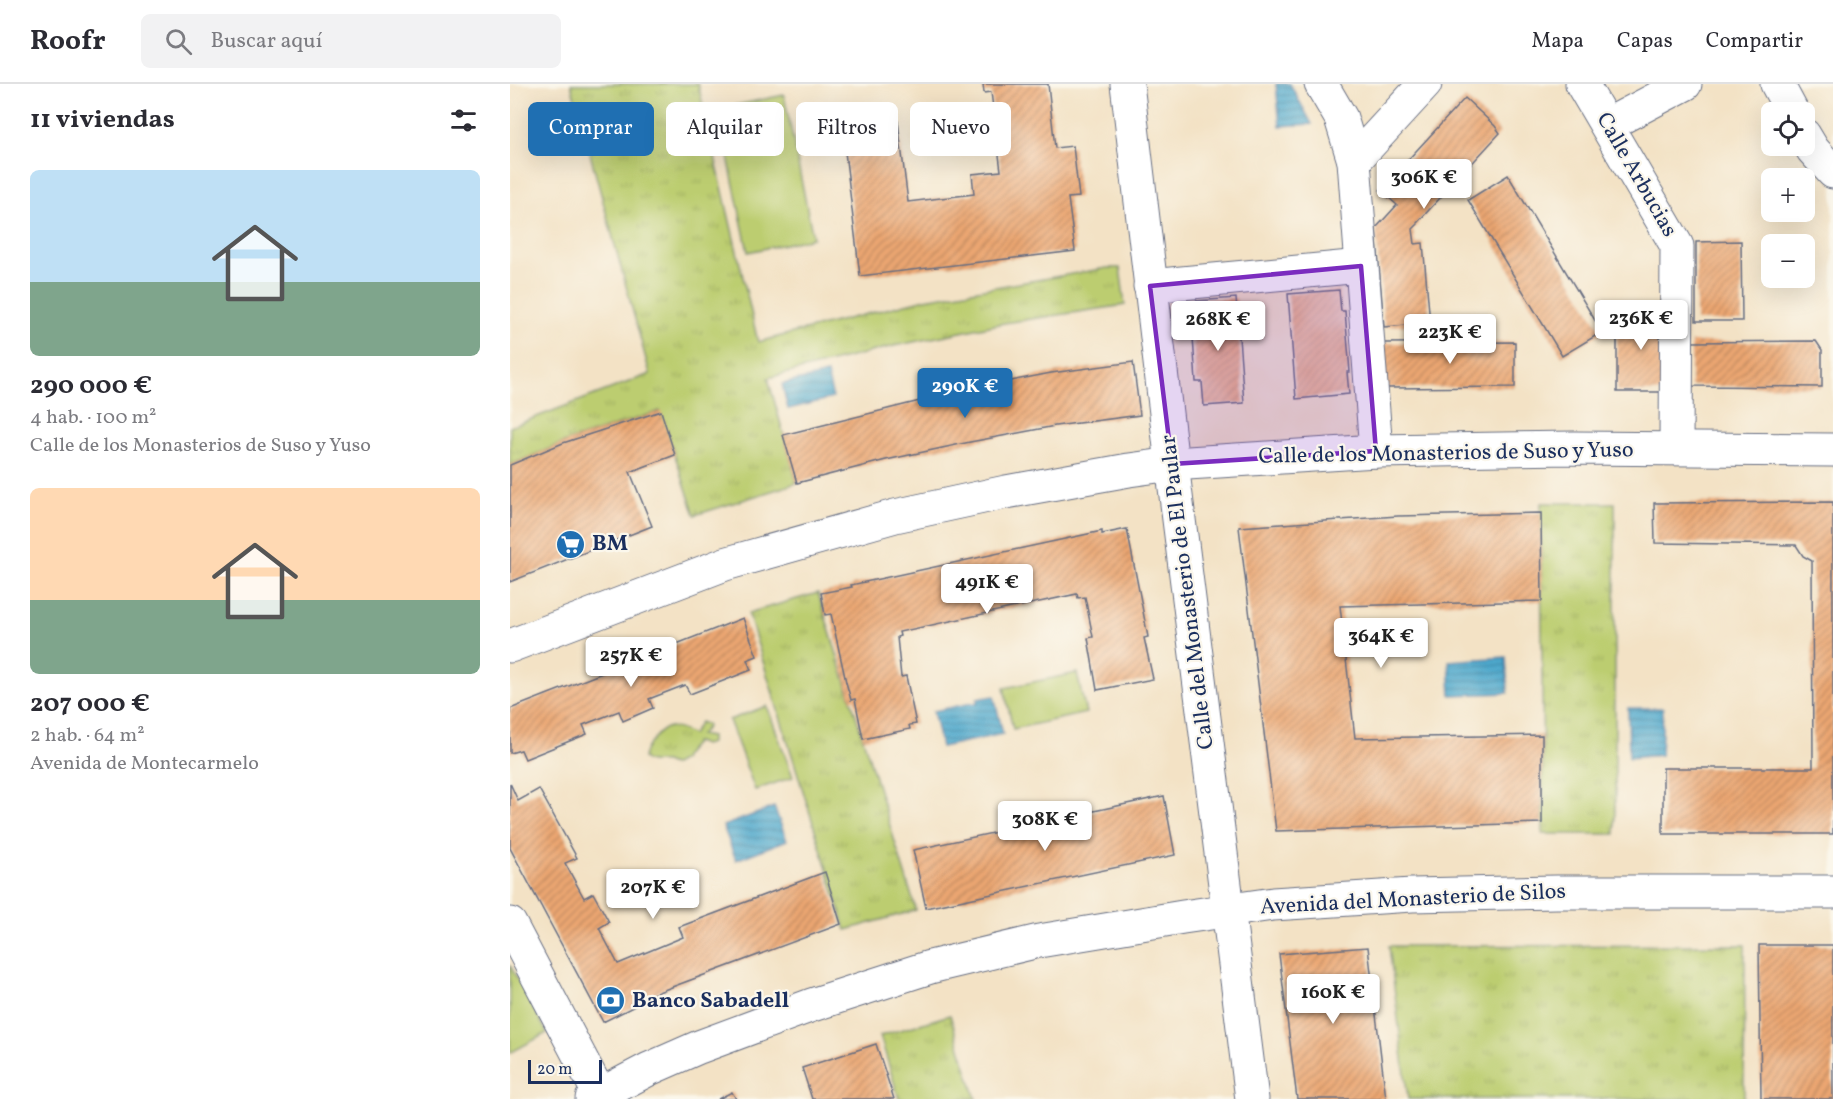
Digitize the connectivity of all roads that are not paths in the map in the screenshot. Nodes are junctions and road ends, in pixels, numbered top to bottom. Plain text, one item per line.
1 (1127, 84) edge
2 (1322, 84) edge
3 (1425, 84) edge
4 (1582, 84) edge
5 (1686, 84) edge
6 (1777, 84) edge
7 (1787, 102) edge
8 (1606, 125) junction
9 (1815, 152) edge
10 (1354, 161) junction
11 (1833, 172) edge
12 (1361, 266) junction
13 (1150, 286) junction
14 (1676, 448) junction
15 (1833, 450) edge
16 (1376, 451) junction
17 (1172, 464) junction
18 (510, 646) edge
19 (1833, 892) edge
20 (1227, 910) junction
21 (510, 924) edge
22 (598, 1098) edge
23 (1252, 1099) edge

1 - 13 street, Calle del Monasterio de El Paular
2 - 10 street
3 - 10 street
4 - 8 street, Calle Arbucias
5 - 8 street
6 - 7 street
8 - 14 street, Calle Arbucias
9 - 11 street
10 - 12 street
12 - 13 street
12 - 16 street
13 - 17 street, Calle del Monasterio de El Paular
14 - 15 street, Calle de los Monasterios de Suso y Yuso
14 - 16 street, Calle de los Monasterios de Suso y Yuso
16 - 17 street, Calle de los Monasterios de Suso y Yuso
17 - 18 street, Calle de los Monasterios de Suso y Yuso
17 - 20 street, Calle del Monasterio de El Paular
19 - 20 street, Avenida del Monasterio de Silos
20 - 22 street, Avenida del Monasterio de Silos
20 - 23 street, Calle del Monasterio de El Paular
21 - 22 street

